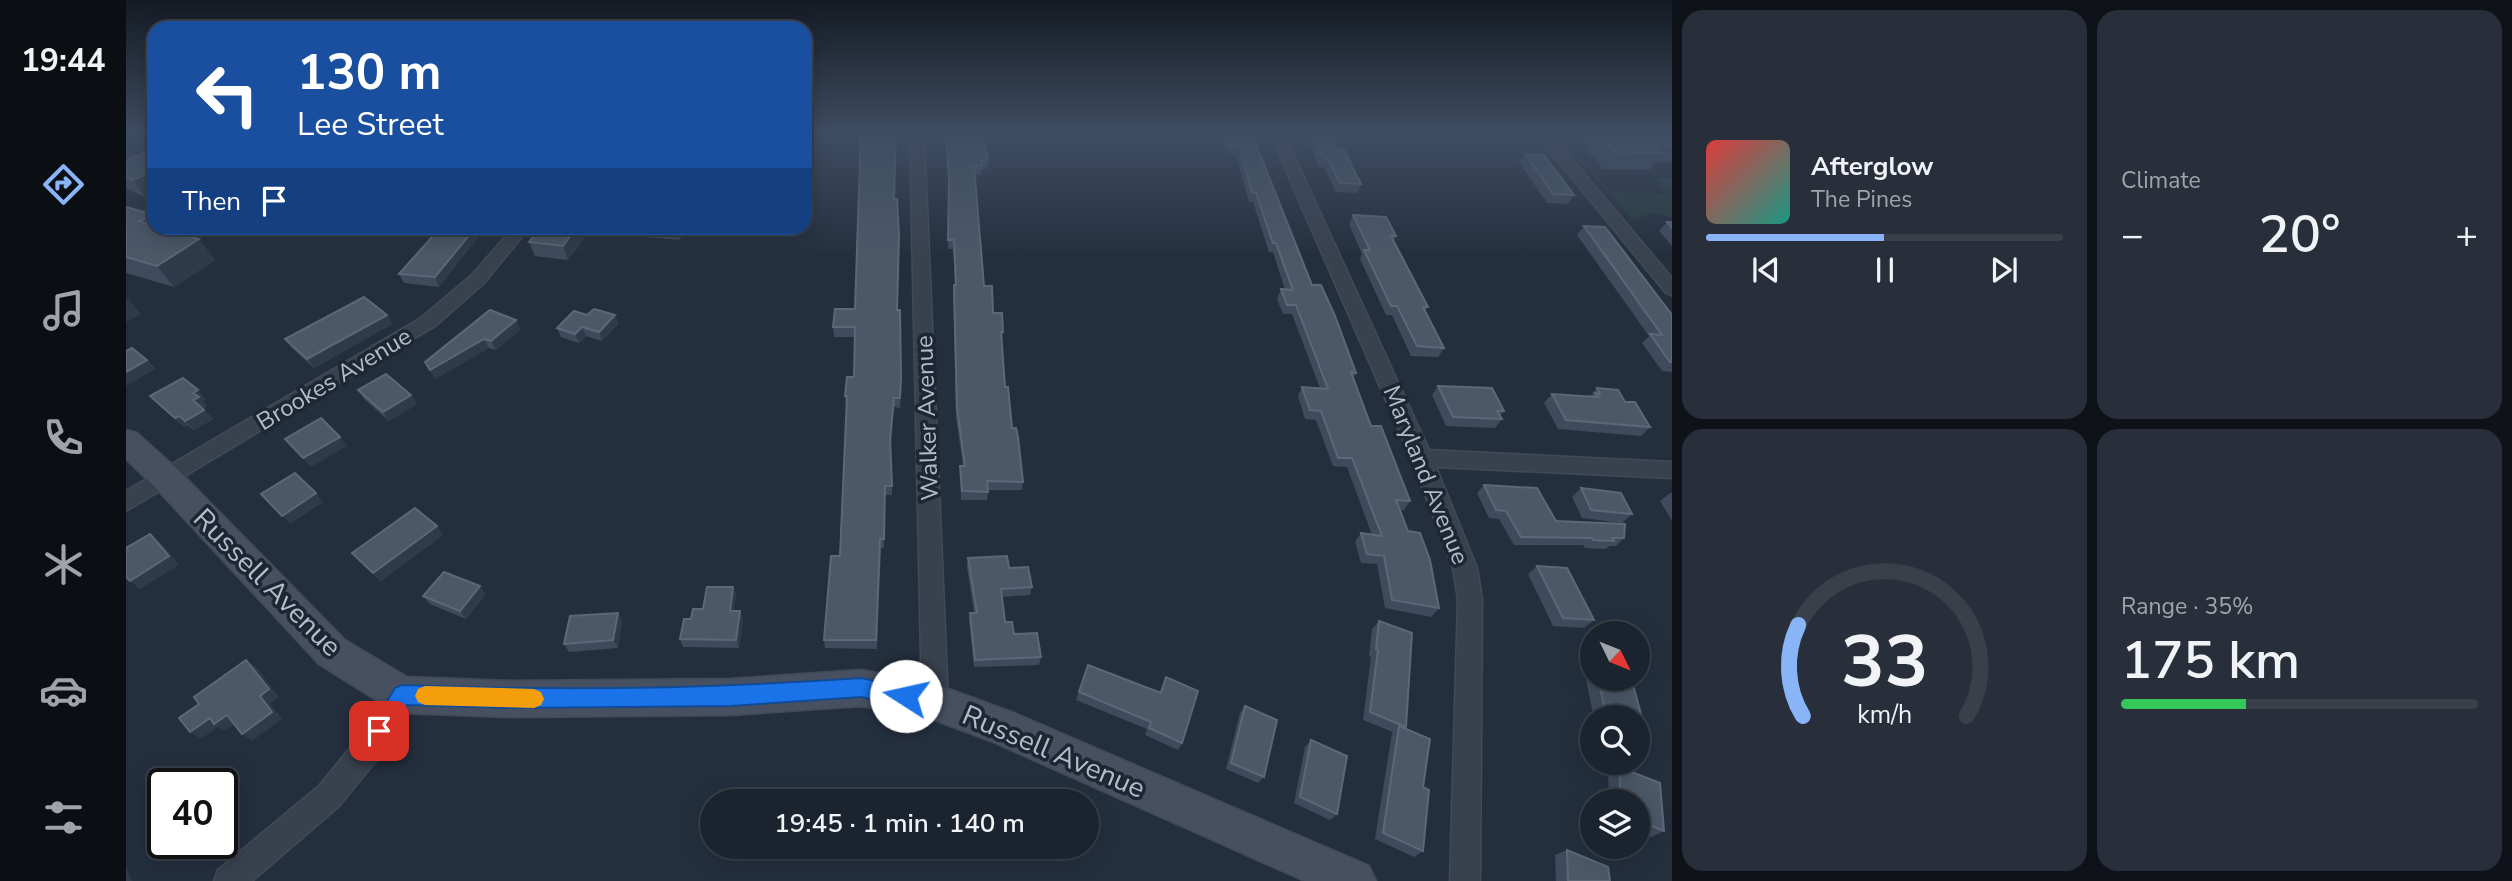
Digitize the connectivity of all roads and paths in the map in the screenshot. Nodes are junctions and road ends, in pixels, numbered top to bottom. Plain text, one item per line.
1 (919, 175) edge
2 (1295, 175) edge
3 (1578, 175) edge
4 (515, 235) edge
5 (1671, 285) edge
6 (126, 441) edge
7 (1422, 458) junction
8 (1672, 470) edge
9 (167, 479) junction
10 (126, 502) edge
11 (402, 695) junction
12 (935, 702) junction
13 (229, 881) edge
14 (1354, 881) edge
15 (1465, 881) edge

1 - 12 street, Walker Avenue
2 - 7 street, Maryland Avenue
3 - 5 street
4 - 9 street, Brookes Avenue
6 - 9 street, Russell Avenue
7 - 8 street
7 - 15 street, Maryland Avenue
9 - 10 street, Brookes Avenue
9 - 11 street, Russell Avenue
11 - 12 street, Russell Avenue
11 - 13 street
12 - 14 street, Russell Avenue

